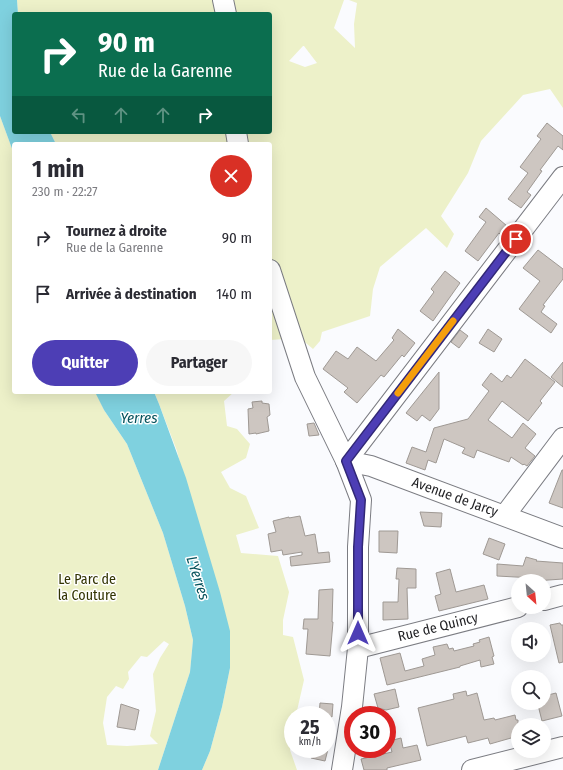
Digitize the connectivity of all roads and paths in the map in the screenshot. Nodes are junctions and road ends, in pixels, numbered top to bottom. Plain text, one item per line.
1 (223, 0) edge
2 (226, 12) edge
3 (563, 177) edge
4 (272, 276) edge
5 (563, 438) edge
6 (346, 461) junction
7 (505, 515) junction
8 (563, 538) edge
9 (563, 596) edge
10 (551, 599) edge
11 (511, 609) edge
12 (358, 648) junction
13 (563, 747) edge
14 (342, 770) edge
15 (472, 770) edge

1 - 2 street
3 - 6 street
4 - 6 street
5 - 7 street
6 - 7 street, Avenue de Jarcy
6 - 12 street
7 - 8 street, Avenue de Jarcy
9 - 10 street
11 - 12 street, Rue de Quincy
12 - 14 street
13 - 15 street

